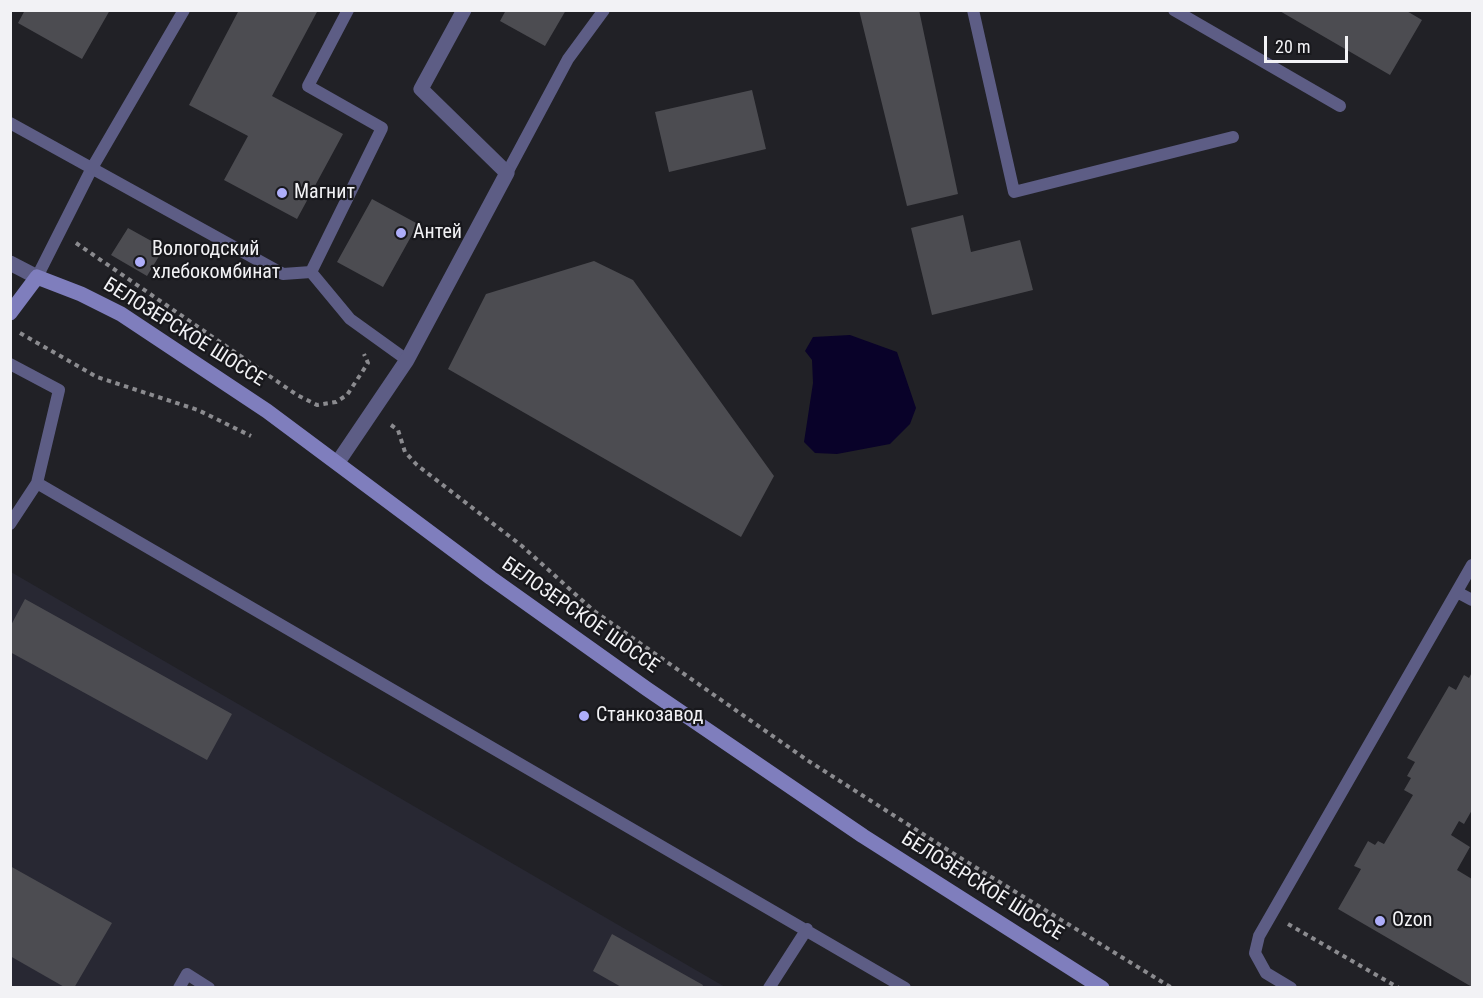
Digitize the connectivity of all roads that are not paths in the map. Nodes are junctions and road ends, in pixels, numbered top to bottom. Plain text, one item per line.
1 (184, 10) edge
2 (348, 10) edge
3 (464, 10) edge
4 (604, 10) edge
5 (973, 10) edge
6 (1174, 10) edge
7 (1340, 106) dead end
8 (10, 123) edge
9 (1233, 137) dead end
10 (92, 168) junction
11 (507, 173) junction
12 (10, 263) edge
13 (311, 272) junction
14 (37, 277) junction
15 (10, 313) edge
16 (407, 360) junction
17 (10, 364) edge
18 (338, 462) junction
19 (37, 483) junction
20 (10, 524) edge
21 (1473, 565) edge
22 (1457, 592) junction
23 (1473, 600) edge
24 (807, 929) junction
25 (178, 987) edge
26 (209, 987) edge
27 (769, 987) edge
28 (905, 987) edge
29 (1102, 987) edge
30 (1291, 987) edge

1 - 10 lane
2 - 13 lane
3 - 11 street
4 - 11 lane
5 - 9 lane
6 - 7 lane
8 - 10 lane
10 - 13 lane
10 - 14 lane
11 - 16 street
12 - 14 street
13 - 16 lane
14 - 15 main road
14 - 18 main road, БЕЛОЗЕРСКОЕ ШОССЕ
16 - 18 street
17 - 19 lane
18 - 29 main road, БЕЛОЗЕРСКОЕ ШОССЕ
19 - 20 lane
19 - 24 lane
21 - 22 lane
22 - 23 lane
22 - 30 lane
24 - 27 lane
24 - 28 lane
25 - 26 lane

